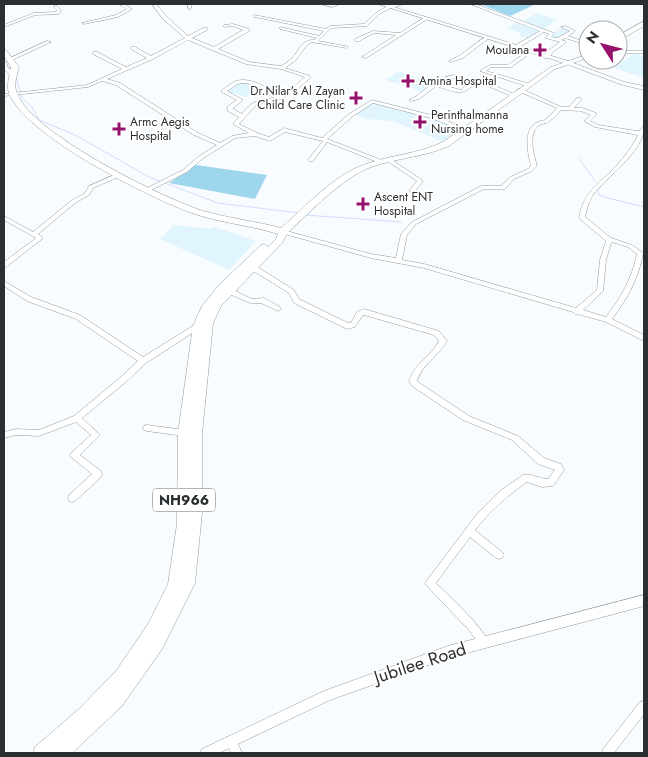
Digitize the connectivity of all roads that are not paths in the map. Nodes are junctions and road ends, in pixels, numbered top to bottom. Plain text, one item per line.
1 (121, 4) edge
2 (154, 4) edge
3 (322, 4) edge
4 (338, 4) edge
5 (380, 4) edge
6 (401, 4) edge
7 (472, 4) edge
8 (56, 7) dead end
9 (391, 7) junction
10 (255, 16) dead end
11 (427, 18) junction
12 (84, 23) dead end
13 (644, 23) edge
14 (4, 26) edge
15 (226, 26) dead end
16 (563, 27) dead end
17 (205, 28) dead end
18 (282, 28) dead end
19 (327, 30) junction
20 (543, 31) junction
21 (628, 32) edge
22 (400, 34) junction
23 (564, 36) junction
24 (188, 38) junction
25 (320, 38) junction
26 (487, 38) junction
27 (357, 40) dead end
28 (558, 40) junction
29 (578, 41) edge
30 (49, 42) dead end
31 (314, 42) junction
32 (345, 47) dead end
33 (516, 47) junction
34 (132, 48) dead end
35 (214, 49) junction
36 (4, 51) edge
37 (530, 52) junction
38 (628, 52) edge
39 (644, 52) edge
40 (94, 53) dead end
41 (364, 57) dead end
42 (546, 57) junction
43 (151, 58) junction
44 (578, 59) edge
45 (7, 61) edge
46 (452, 61) dead end
47 (566, 62) junction
48 (282, 68) junction
49 (126, 69) junction
50 (101, 80) junction
51 (473, 83) junction
52 (435, 84) junction
53 (644, 86) edge
54 (521, 90) junction
55 (15, 94) edge
56 (274, 96) dead end
57 (580, 99) dead end
58 (411, 100) dead end
59 (560, 108) junction
60 (571, 108) junction
61 (244, 117) junction
62 (466, 130) junction
63 (643, 131) edge
64 (255, 134) junction
65 (325, 139) junction
66 (220, 145) junction
67 (634, 148) junction
68 (644, 148) edge
69 (311, 160) dead end
70 (385, 161) junction
71 (119, 175) junction
72 (147, 190) junction
73 (421, 197) dead end
74 (4, 218) edge
75 (283, 232) junction
76 (34, 234) junction
77 (609, 240) junction
78 (398, 262) junction
79 (4, 265) edge
80 (254, 268) junction
81 (4, 283) edge
82 (231, 292) junction
83 (215, 302) junction
84 (278, 309) dead end
85 (576, 312) junction
86 (608, 320) junction
87 (198, 326) junction
88 (644, 338) edge
89 (143, 360) junction
90 (77, 418) junction
91 (147, 428) dead end
92 (184, 433) junction
93 (4, 435) edge
94 (72, 498) dead end
95 (469, 531) junction
96 (499, 555) dead end
97 (644, 600) edge
98 (484, 643) junction
99 (644, 706) edge
100 (231, 741) junction
101 (41, 753) edge
102 (60, 753) edge
103 (206, 753) edge
104 (237, 753) edge
105 (607, 753) edge

1 - 12 street
2 - 24 street
3 - 4 street
5 - 9 main road
6 - 9 street
7 - 20 street
8 - 14 street
9 - 11 main road
9 - 19 street
10 - 19 street
11 - 22 street
11 - 26 main road
13 - 21 highway
15 - 35 street
16 - 23 street
17 - 24 street
18 - 25 street
19 - 25 street
20 - 28 street
20 - 33 street
22 - 27 street
22 - 41 street
23 - 28 street
23 - 29 street
24 - 35 street
24 - 43 street
25 - 31 street
26 - 33 main road
26 - 46 street
28 - 42 street
30 - 45 street
31 - 32 street
31 - 48 street
33 - 37 main road
34 - 43 street
35 - 48 street
36 - 45 highway
37 - 42 main road
37 - 54 street
38 - 39 street
40 - 49 street
42 - 47 main road
43 - 49 street
44 - 47 highway
45 - 55 highway
47 - 53 main road
47 - 54 highway
48 - 61 street
49 - 50 street
50 - 55 street
50 - 66 street
51 - 52 street
51 - 52 street
51 - 54 street
52 - 58 street
54 - 59 street
54 - 62 highway
55 - 71 highway
56 - 61 street
57 - 60 street
59 - 60 street
59 - 78 street
60 - 63 street
61 - 64 street
62 - 65 street
62 - 70 highway
63 - 67 street
64 - 65 street
64 - 66 street
65 - 69 street
65 - 70 street
66 - 72 street
67 - 68 street
67 - 77 street
70 - 73 street
70 - 75 highway
71 - 72 highway
71 - 76 street
72 - 75 highway
74 - 76 street
75 - 78 street
75 - 80 highway, NH966
75 - 83 highway, NH966
76 - 79 street
77 - 85 street
77 - 86 street
78 - 85 street
80 - 82 highway, NH966
80 - 95 street
81 - 89 street
82 - 83 highway, NH966
82 - 84 street
83 - 87 highway, NH966
83 - 102 highway, NH966
85 - 86 street
86 - 88 street
87 - 89 street
87 - 92 highway, NH966
89 - 90 street
90 - 93 street
90 - 94 street
91 - 92 street
92 - 101 highway, NH966
95 - 96 street
95 - 98 street
97 - 98 main road, Jubilee Road
98 - 100 main road, Jubilee Road
99 - 105 street
100 - 103 main road, Jubilee Road
100 - 104 street

